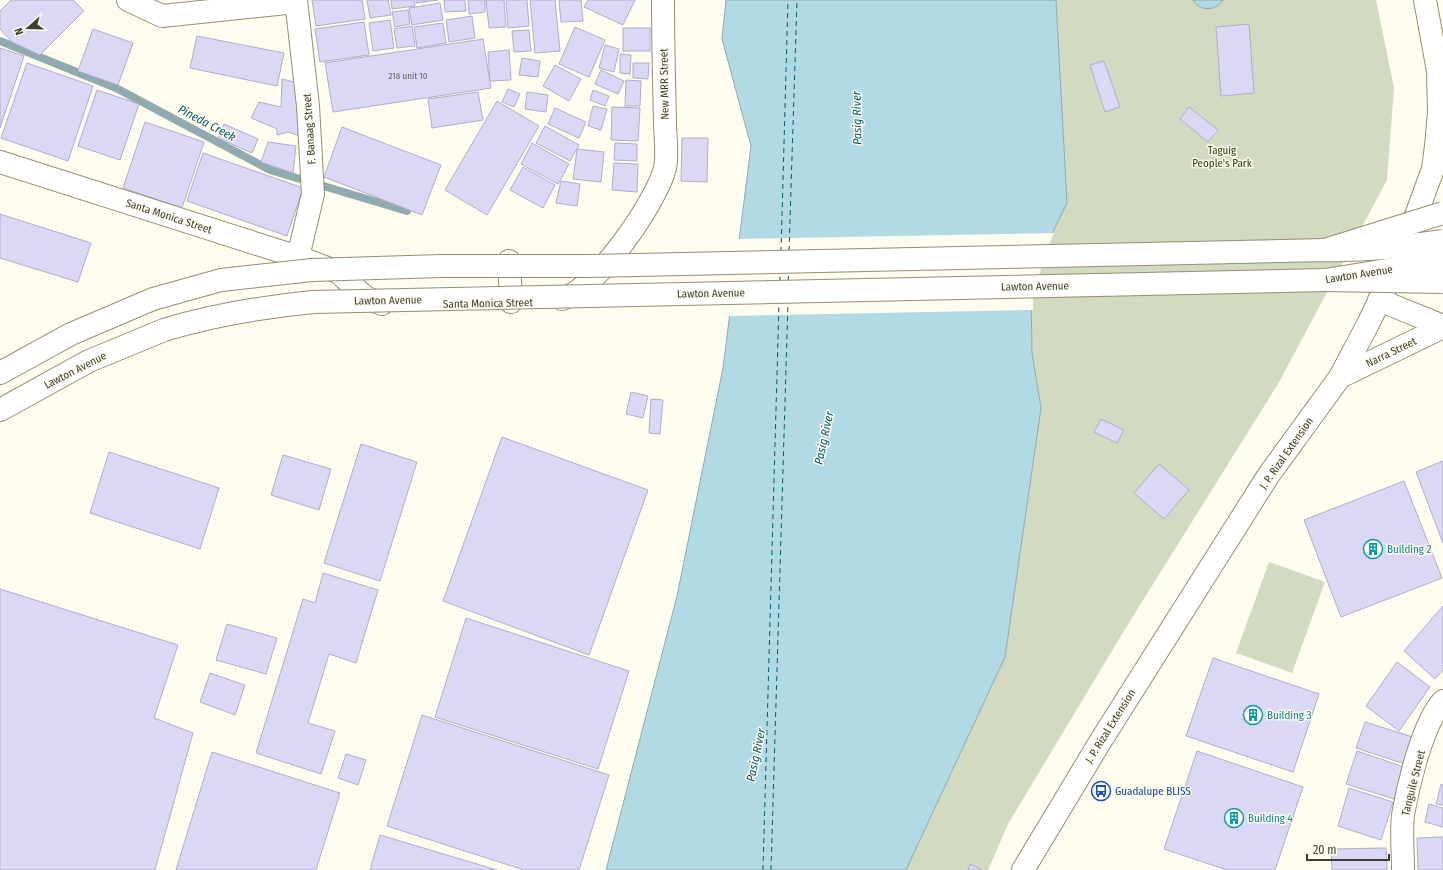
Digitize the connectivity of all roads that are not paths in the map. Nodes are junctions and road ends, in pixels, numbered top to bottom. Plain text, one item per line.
1 (128, 0) edge
2 (663, 0) edge
3 (1425, 0) edge
4 (296, 1) edge
5 (1441, 120) edge
6 (0, 162) edge
7 (665, 167) joint
8 (1443, 213) edge
9 (1443, 241) edge
10 (1325, 250) junction
11 (1443, 250) edge
12 (1401, 256) junction
13 (298, 257) junction
14 (610, 259) junction
15 (509, 261) junction
16 (1443, 261) edge
17 (338, 272) junction
18 (1325, 280) junction
19 (1443, 282) edge
20 (1379, 300) junction
21 (511, 302) junction
22 (1443, 327) edge
23 (0, 373) edge
24 (1340, 377) junction
25 (0, 410) edge
26 (1443, 701) edge
27 (1023, 870) edge
28 (1403, 870) edge

1 - 4 main road
2 - 7 main road, New MRR Street
3 - 5 main road, J. P. Rizal Extension
4 - 13 main road, F. Banaag Street
5 - 12 main road, J. P. Rizal Extension
6 - 13 main road, Santa Monica Street
7 - 14 main road, Santa Monica Street
8 - 10 main road, bridge
9 - 10 main road, Lawton Avenue, bridge
10 - 23 main road, Lawton Avenue, bridge
11 - 12 main road, Lawton Avenue
12 - 20 main road, J. P. Rizal Extension
13 - 17 main road, Santa Monica Street
14 - 15 main road
14 - 21 main road, Santa Monica Street
15 - 17 main road
15 - 21 main road
16 - 18 main road, Lawton Avenue, bridge
17 - 21 main road, Santa Monica Street
18 - 19 main road, bridge
18 - 25 main road, Lawton Avenue, bridge
20 - 22 main road, Narra Street
20 - 24 main road, J. P. Rizal Extension
22 - 24 main road, Narra Street
24 - 27 main road, J. P. Rizal Extension
26 - 28 main road, Tanguile Street

